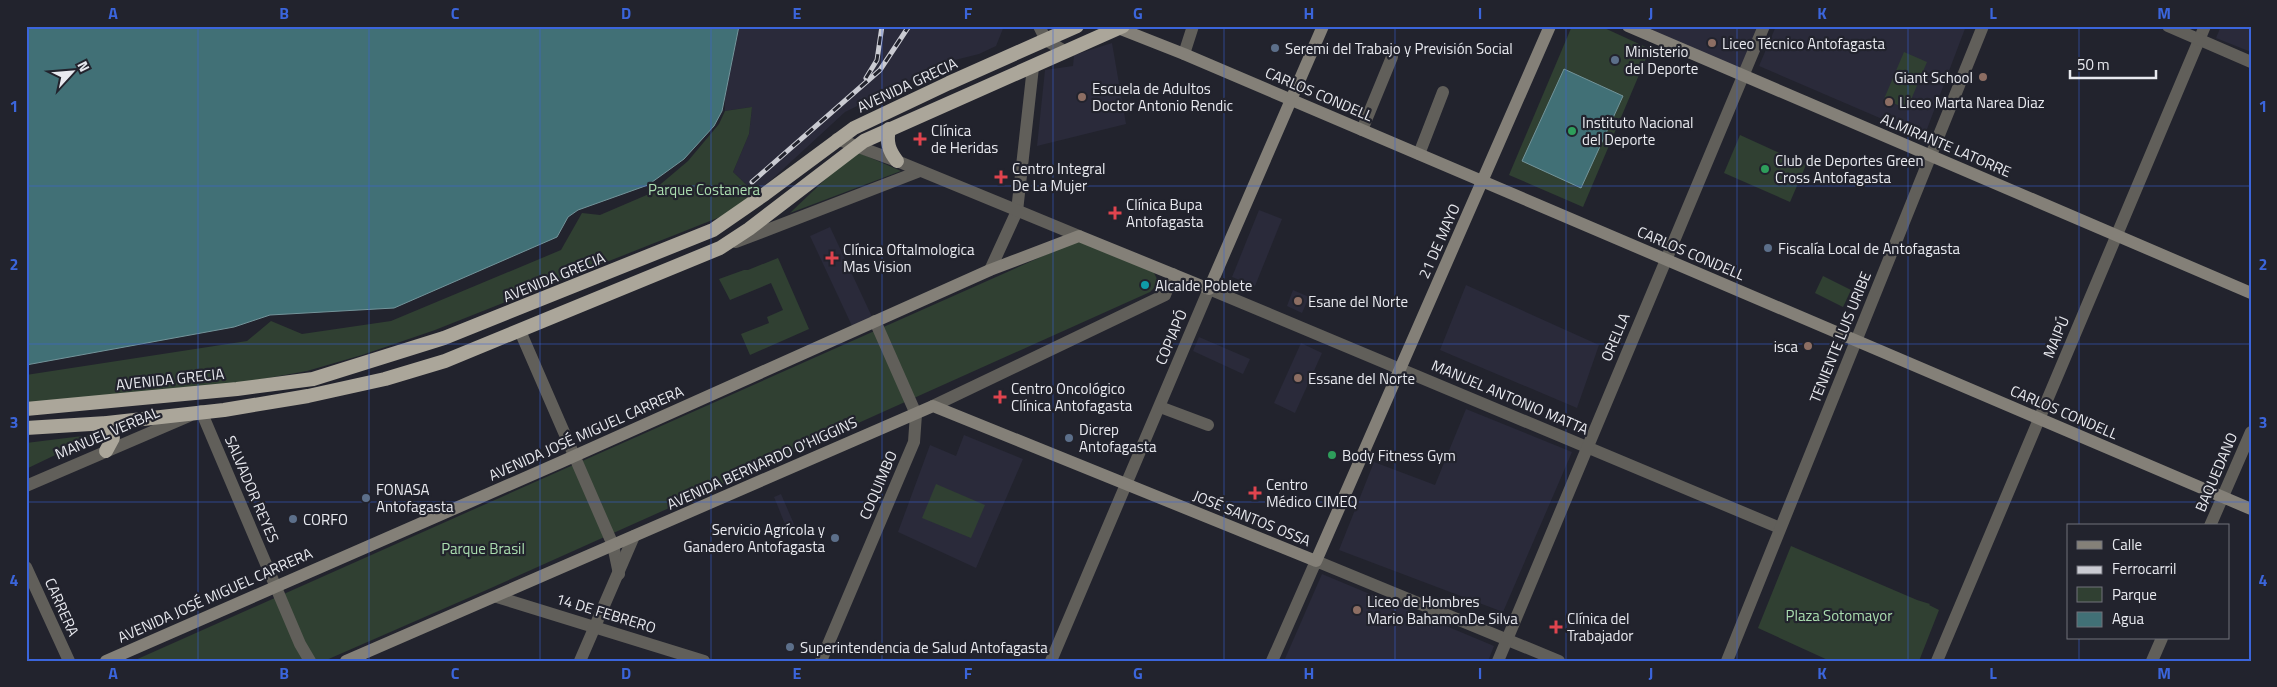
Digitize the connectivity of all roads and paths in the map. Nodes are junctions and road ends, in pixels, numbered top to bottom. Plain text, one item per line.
1 (1039, 26) edge
2 (1077, 26) edge
3 (1193, 26) edge
4 (1323, 26) edge
5 (1550, 26) edge
6 (1628, 26) edge
7 (1764, 26) edge
8 (1983, 26) edge
9 (2168, 26) edge
10 (2205, 26) edge
11 (1121, 27) edge
12 (2199, 39) junction
13 (1046, 40) junction
14 (1066, 52) junction
15 (1184, 54) junction
16 (1392, 57) dead end
17 (2251, 62) edge
18 (1034, 68) junction
19 (1743, 76) junction
20 (1443, 92) dead end
21 (1290, 99) junction
22 (889, 129) junction
23 (1362, 130) junction
24 (838, 139) junction
25 (856, 146) junction
26 (1419, 154) junction
27 (1930, 156) junction
28 (897, 161) junction
29 (920, 171) junction
30 (1482, 182) junction
31 (1017, 210) junction
32 (1079, 236) junction
33 (2116, 236) junction
34 (720, 248) junction
35 (1665, 259) junction
36 (990, 270) junction
37 (1173, 274) junction
38 (1209, 289) junction
39 (2251, 293) edge
40 (875, 321) junction
41 (520, 331) junction
42 (1856, 341) junction
43 (1400, 369) junction
44 (237, 389) junction
45 (169, 396) junction
46 (933, 406) junction
47 (1160, 407) junction
48 (26, 409) edge
49 (201, 412) junction
50 (916, 414) junction
51 (2039, 419) junction
52 (107, 423) junction
53 (1208, 425) dead end
54 (26, 428) edge
55 (2251, 432) edge
56 (1586, 447) junction
57 (106, 451) junction
58 (575, 456) junction
59 (1128, 485) junction
60 (26, 486) edge
61 (2223, 497) junction
62 (2251, 509) edge
63 (2211, 524) edge
64 (1780, 528) junction
65 (634, 536) junction
66 (614, 545) junction
67 (1316, 561) junction
68 (26, 567) edge
69 (619, 574) junction
70 (277, 586) junction
71 (497, 597) junction
72 (594, 626) junction
73 (1507, 639) junction
74 (2161, 640) edge
75 (68, 661) edge
76 (106, 661) edge
77 (310, 661) edge
78 (346, 661) edge
79 (580, 661) edge
80 (704, 661) edge
81 (821, 661) edge
82 (1051, 661) edge
83 (1272, 661) edge
84 (1498, 661) edge
85 (1559, 661) edge
86 (1727, 661) edge
87 (1936, 661) edge
88 (2152, 661) edge

1 - 13 street
2 - 13 highway, AVENIDA GRECIA
3 - 15 street
4 - 21 main road, COPIAPÓ
5 - 30 main road, 21 DE MAYO
6 - 19 main road, ALMIRANTE LATORRE
7 - 19 street, ORELLA
8 - 27 street, TENIENTE LUIS URIBE
9 - 12 street
10 - 12 street, MAIPÚ
11 - 14 highway
11 - 15 main road, CARLOS CONDELL
12 - 17 street
12 - 33 street, MAIPÚ
13 - 14 street
13 - 24 highway, AVENIDA GRECIA
14 - 18 highway
15 - 21 main road, CARLOS CONDELL
16 - 23 street
18 - 22 highway
18 - 31 street
19 - 27 main road, ALMIRANTE LATORRE
19 - 35 street, ORELLA
20 - 26 street
21 - 23 main road, CARLOS CONDELL
21 - 38 main road, COPIAPÓ
22 - 25 highway
22 - 28 highway
23 - 26 main road, CARLOS CONDELL
24 - 25 street, MANUEL ANTONIO MATTA
24 - 44 highway, AVENIDA GRECIA
25 - 28 street, MANUEL ANTONIO MATTA
25 - 34 highway
26 - 30 main road, CARLOS CONDELL
27 - 33 main road, ALMIRANTE LATORRE
27 - 42 street, TENIENTE LUIS URIBE
28 - 29 street, MANUEL ANTONIO MATTA
29 - 31 street, MANUEL ANTONIO MATTA
29 - 34 street
30 - 35 main road, CARLOS CONDELL
30 - 43 main road, 21 DE MAYO
31 - 32 street, MANUEL ANTONIO MATTA
31 - 36 street
32 - 36 main road, AVENIDA JOSÉ MIGUEL CARRERA
32 - 37 main road, MANUEL ANTONIO MATTA
33 - 39 main road, ALMIRANTE LATORRE
33 - 51 street, MAIPÚ
34 - 41 highway
35 - 42 main road, CARLOS CONDELL
35 - 56 street, ORELLA
36 - 40 main road, AVENIDA JOSÉ MIGUEL CARRERA
37 - 38 main road, MANUEL ANTONIO MATTA
37 - 46 street, AVENIDA BERNARDO O'HIGGINS
38 - 43 street, MANUEL ANTONIO MATTA
38 - 47 street, COPIAPÓ
40 - 50 street, COQUIMBO
40 - 58 main road, AVENIDA JOSÉ MIGUEL CARRERA
41 - 49 highway
41 - 58 street
42 - 51 main road, CARLOS CONDELL
42 - 64 street, TENIENTE LUIS URIBE
43 - 56 street, MANUEL ANTONIO MATTA
43 - 67 main road, 21 DE MAYO
44 - 45 highway, AVENIDA GRECIA
44 - 49 highway
45 - 48 highway, AVENIDA GRECIA
45 - 49 highway
46 - 50 main road, AVENIDA BERNARDO O'HIGGINS
46 - 59 main road, JOSÉ SANTOS OSSA
47 - 53 street
47 - 59 street, COPIAPÓ
49 - 52 highway
49 - 57 street, MANUEL VERBAL
49 - 70 street, SALVADOR REYES
50 - 65 main road, AVENIDA BERNARDO O'HIGGINS
50 - 81 street, COQUIMBO
51 - 61 main road, CARLOS CONDELL
51 - 87 street, MAIPÚ
52 - 54 highway
52 - 57 highway
55 - 61 street, BAQUEDANO
56 - 64 street, MANUEL ANTONIO MATTA
56 - 73 street, ORELLA
57 - 60 street, MANUEL VERBAL
58 - 66 street
58 - 70 main road, AVENIDA JOSÉ MIGUEL CARRERA
59 - 67 main road, JOSÉ SANTOS OSSA
59 - 82 street, COPIAPÓ
61 - 62 main road, CARLOS CONDELL
61 - 63 street, BAQUEDANO
64 - 86 street, TENIENTE LUIS URIBE
65 - 66 main road, AVENIDA BERNARDO O'HIGGINS
65 - 69 street
66 - 69 street
66 - 71 main road, AVENIDA BERNARDO O'HIGGINS
67 - 73 street, JOSÉ SANTOS OSSA
67 - 83 street, 21 DE MAYO
68 - 75 street, CARRERA
69 - 72 street
70 - 76 main road, AVENIDA JOSÉ MIGUEL CARRERA
70 - 77 street, SALVADOR REYES
71 - 72 street, 14 DE FEBRERO
71 - 78 main road, AVENIDA BERNARDO O'HIGGINS
72 - 79 street
72 - 80 street, 14 DE FEBRERO
73 - 84 street, ORELLA
73 - 85 street, JOSÉ SANTOS OSSA
74 - 88 street

